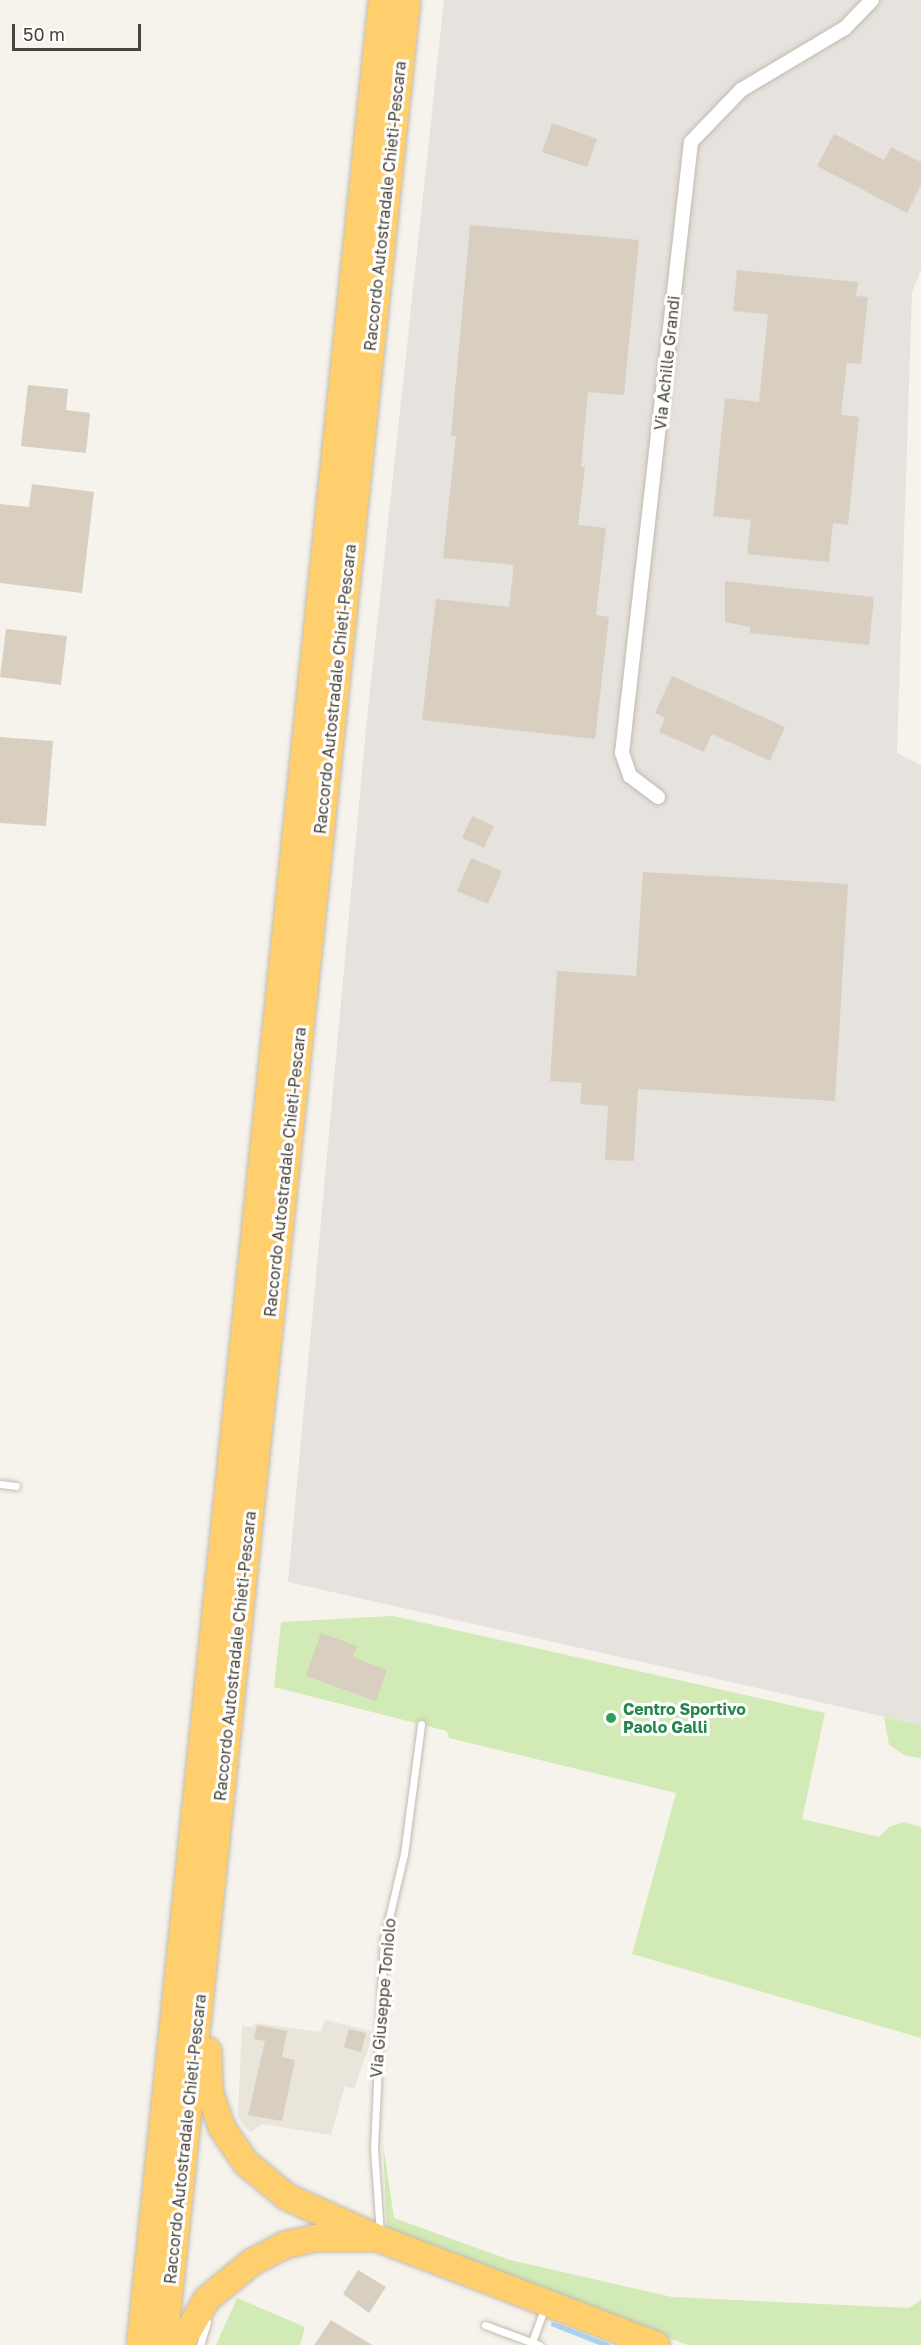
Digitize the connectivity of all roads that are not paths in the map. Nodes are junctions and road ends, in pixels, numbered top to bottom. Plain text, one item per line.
1 (382, 0) edge
2 (407, 0) edge
3 (872, 0) edge
4 (658, 797) dead end
5 (0, 1484) edge
6 (16, 1486) dead end
7 (421, 1724) dead end
8 (207, 1930) junction
9 (380, 2239) junction
10 (252, 2262) junction
11 (218, 2302) dead end
12 (546, 2302) junction
13 (210, 2316) dead end
14 (485, 2325) dead end
15 (536, 2344) edge
16 (140, 2345) edge
17 (164, 2345) edge
18 (180, 2345) edge
19 (200, 2345) edge
20 (656, 2345) edge

1 - 16 highway, Raccordo Autostradale Chieti-Pescara
2 - 8 highway, Raccordo Autostradale Chieti-Pescara
3 - 4 street, Via Achille Grandi
5 - 6 lane
7 - 9 lane, Via Giuseppe Toniolo
8 - 9 highway
8 - 17 highway, Raccordo Autostradale Chieti-Pescara
9 - 10 highway
9 - 12 highway
10 - 11 lane
10 - 18 highway
12 - 15 lane
12 - 20 highway
13 - 19 lane
14 - 15 lane

